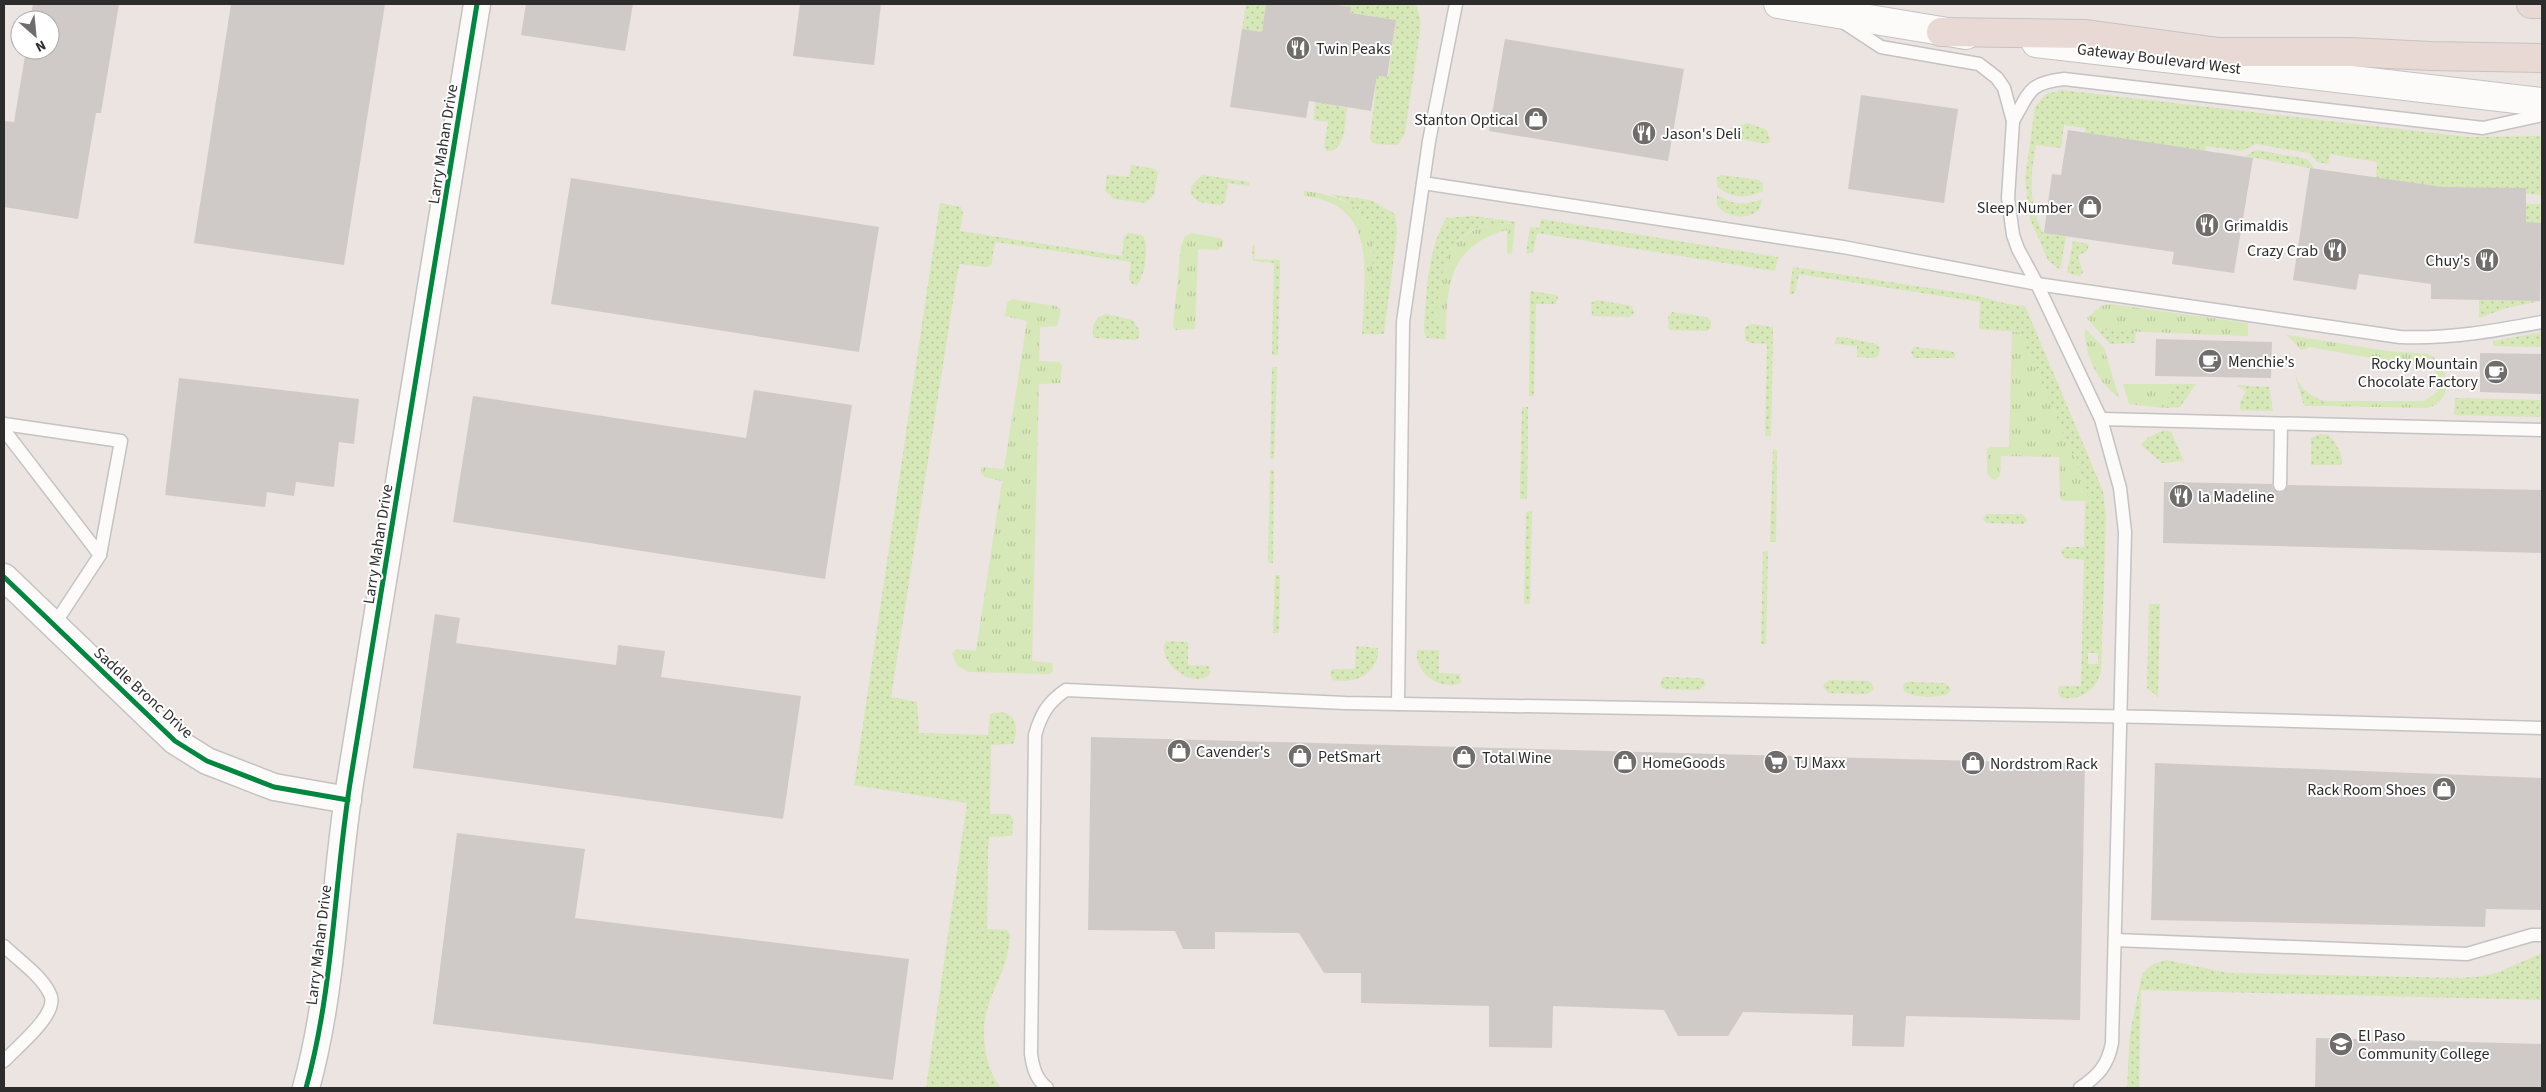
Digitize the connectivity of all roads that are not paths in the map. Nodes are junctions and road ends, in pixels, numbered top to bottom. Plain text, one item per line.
1 (477, 4) edge
2 (1456, 4) edge
3 (1778, 4) edge
4 (2531, 4) edge
5 (2542, 4) edge
6 (1828, 12) junction
7 (1941, 32) junction
8 (2542, 58) edge
9 (2542, 102) edge
10 (2542, 115) edge
11 (2013, 121) junction
12 (1424, 183) junction
13 (2037, 284) junction
14 (2542, 322) edge
15 (2101, 419) junction
16 (4, 424) edge
17 (2281, 424) junction
18 (4, 430) edge
19 (2542, 430) edge
20 (2280, 484) dead end
21 (100, 555) junction
22 (4, 577) edge
23 (54, 625) junction
24 (1398, 704) junction
25 (2120, 716) junction
26 (2542, 728) edge
27 (348, 800) junction
28 (2542, 935) edge
29 (2114, 940) junction
30 (4, 946) edge
31 (4, 1061) edge
32 (307, 1088) edge
33 (1048, 1088) edge
34 (2080, 1088) edge

1 - 27 street, Larry Mahan Drive
2 - 12 lane
3 - 6 main road, Gateway Boulevard West
4 - 5 highway
6 - 7 main road, Gateway Boulevard West
6 - 11 lane
7 - 8 highway
7 - 9 main road, Gateway Boulevard West
10 - 11 lane
11 - 13 lane
12 - 13 lane
12 - 24 lane
13 - 14 lane
13 - 15 lane
15 - 17 lane
15 - 25 lane
16 - 21 lane
17 - 19 lane
17 - 20 lane
18 - 21 lane
21 - 23 lane
22 - 23 street, Saddle Bronc Drive
23 - 27 street, Saddle Bronc Drive
24 - 25 lane
24 - 33 lane
25 - 26 lane
25 - 29 lane
27 - 32 street, Larry Mahan Drive
28 - 29 lane
29 - 34 lane
30 - 31 lane

